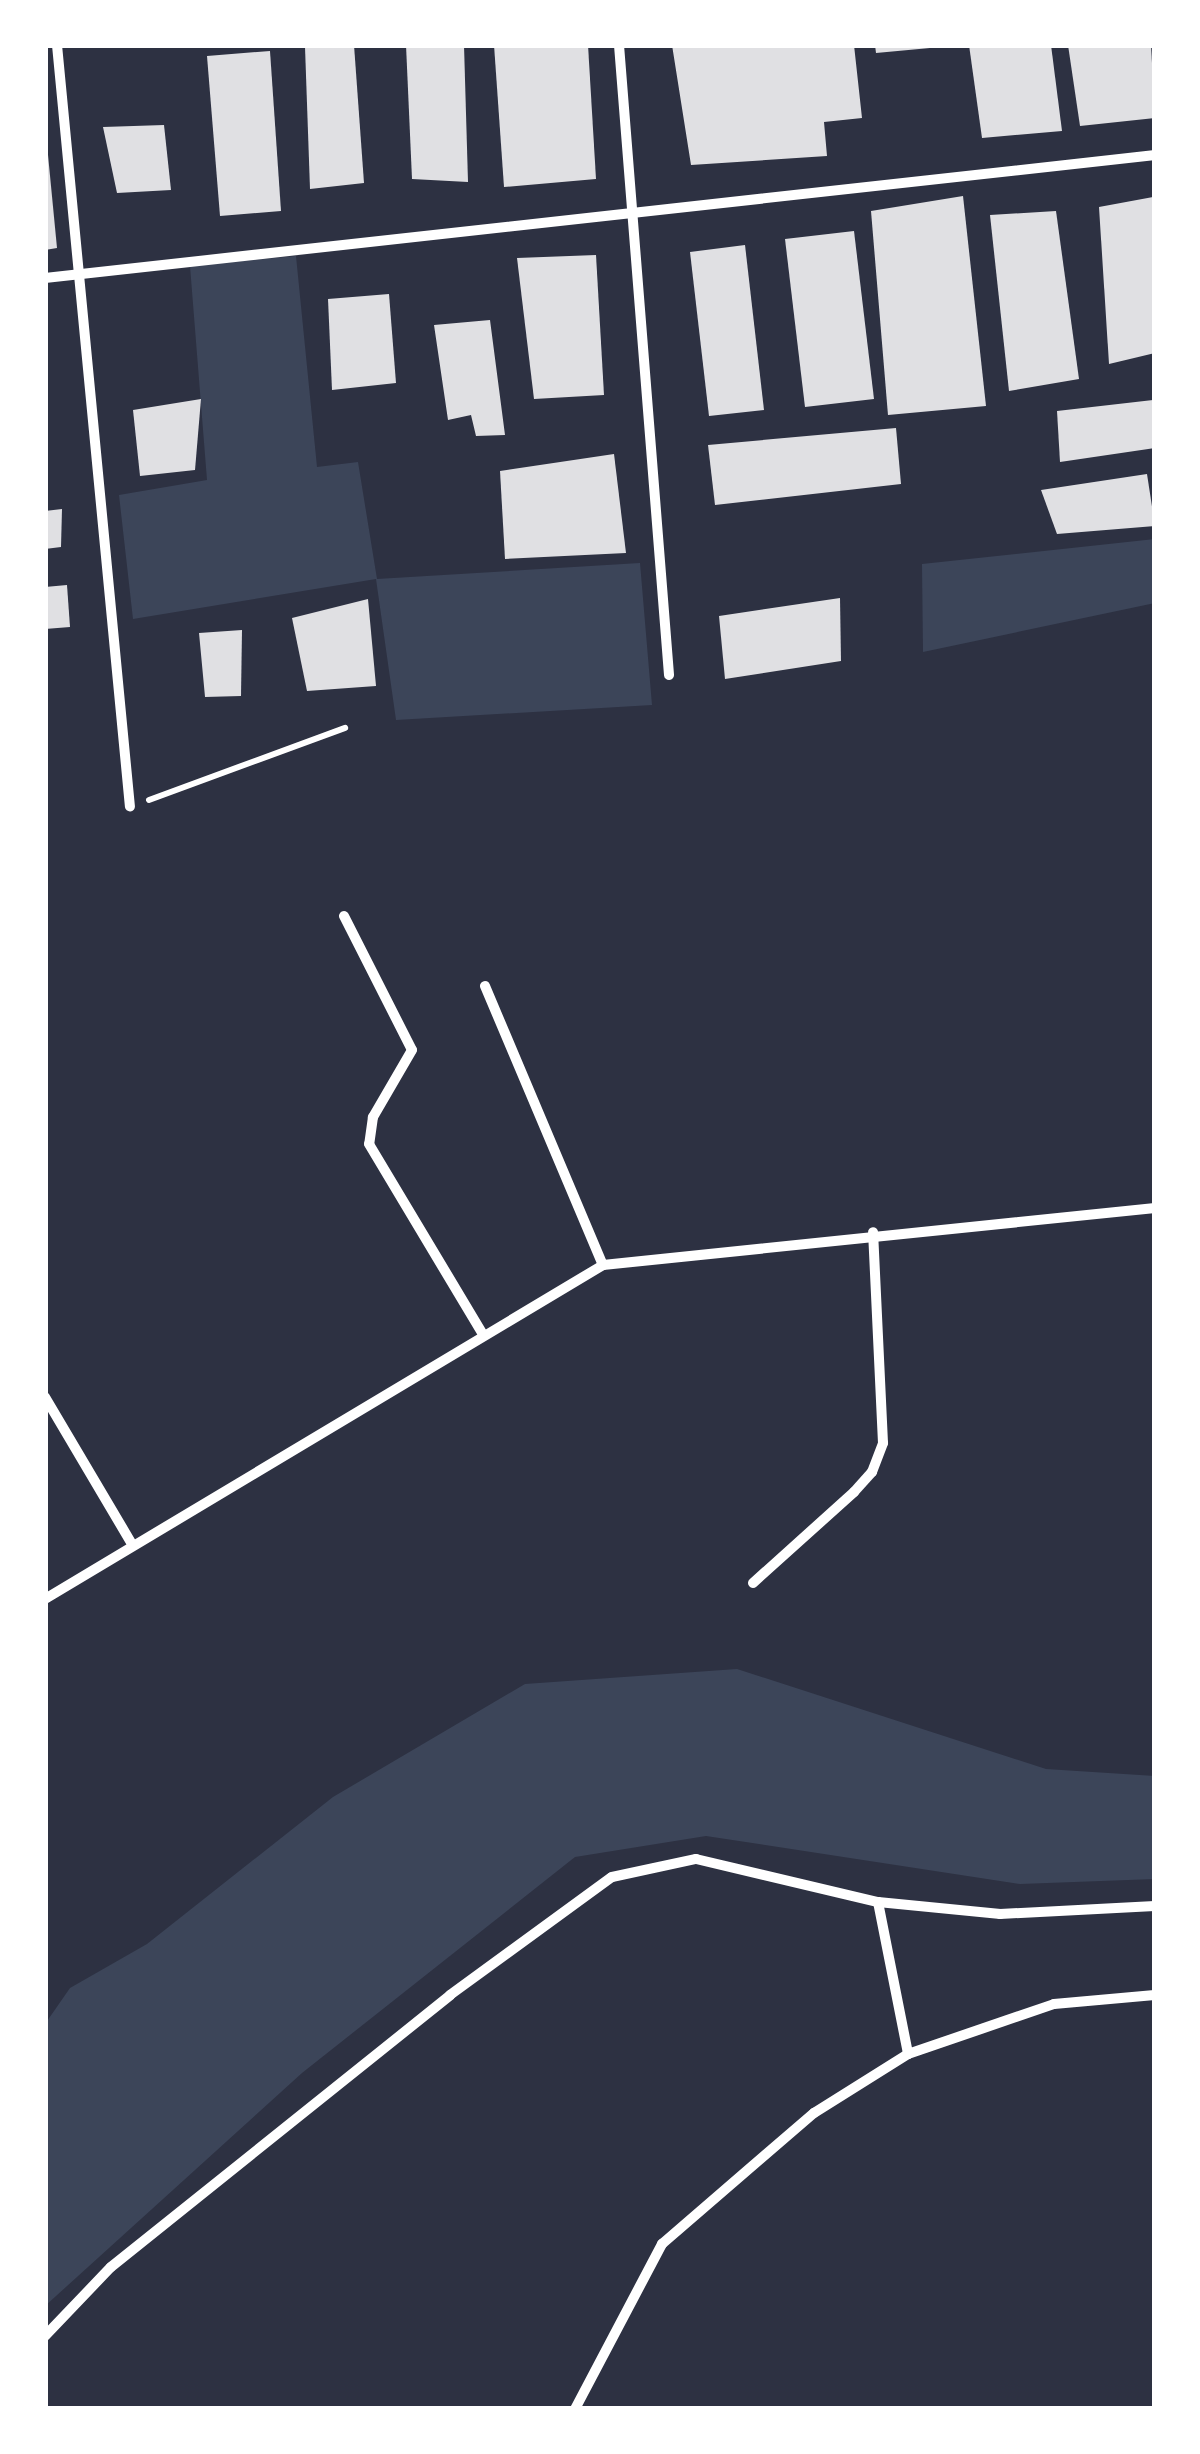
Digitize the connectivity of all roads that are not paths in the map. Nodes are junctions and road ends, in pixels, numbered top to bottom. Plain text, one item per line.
1 (57, 45) edge
2 (619, 45) edge
3 (1155, 155) edge
4 (633, 215) junction
5 (82, 274) junction
6 (45, 278) edge
7 (669, 675) dead end
8 (130, 806) road end
9 (344, 916) dead end
10 (485, 986) dead end
11 (1155, 1208) edge
12 (873, 1232) junction
13 (603, 1264) junction
14 (482, 1333) junction
15 (45, 1397) edge
16 (132, 1544) junction
17 (753, 1584) dead end
18 (45, 1599) edge
19 (878, 1902) junction
20 (1155, 1906) edge
21 (1155, 1994) edge
22 (908, 2054) junction
23 (45, 2336) edge
24 (575, 2409) edge

1 - 5 street
2 - 4 street
3 - 4 street
4 - 5 street
4 - 7 street
5 - 6 street
5 - 8 street
9 - 14 street
10 - 13 street
11 - 12 street
12 - 13 street
12 - 17 street
13 - 14 street
14 - 16 street
15 - 16 street
16 - 18 street
19 - 20 street
19 - 22 street
19 - 23 street
21 - 22 street
22 - 24 street

